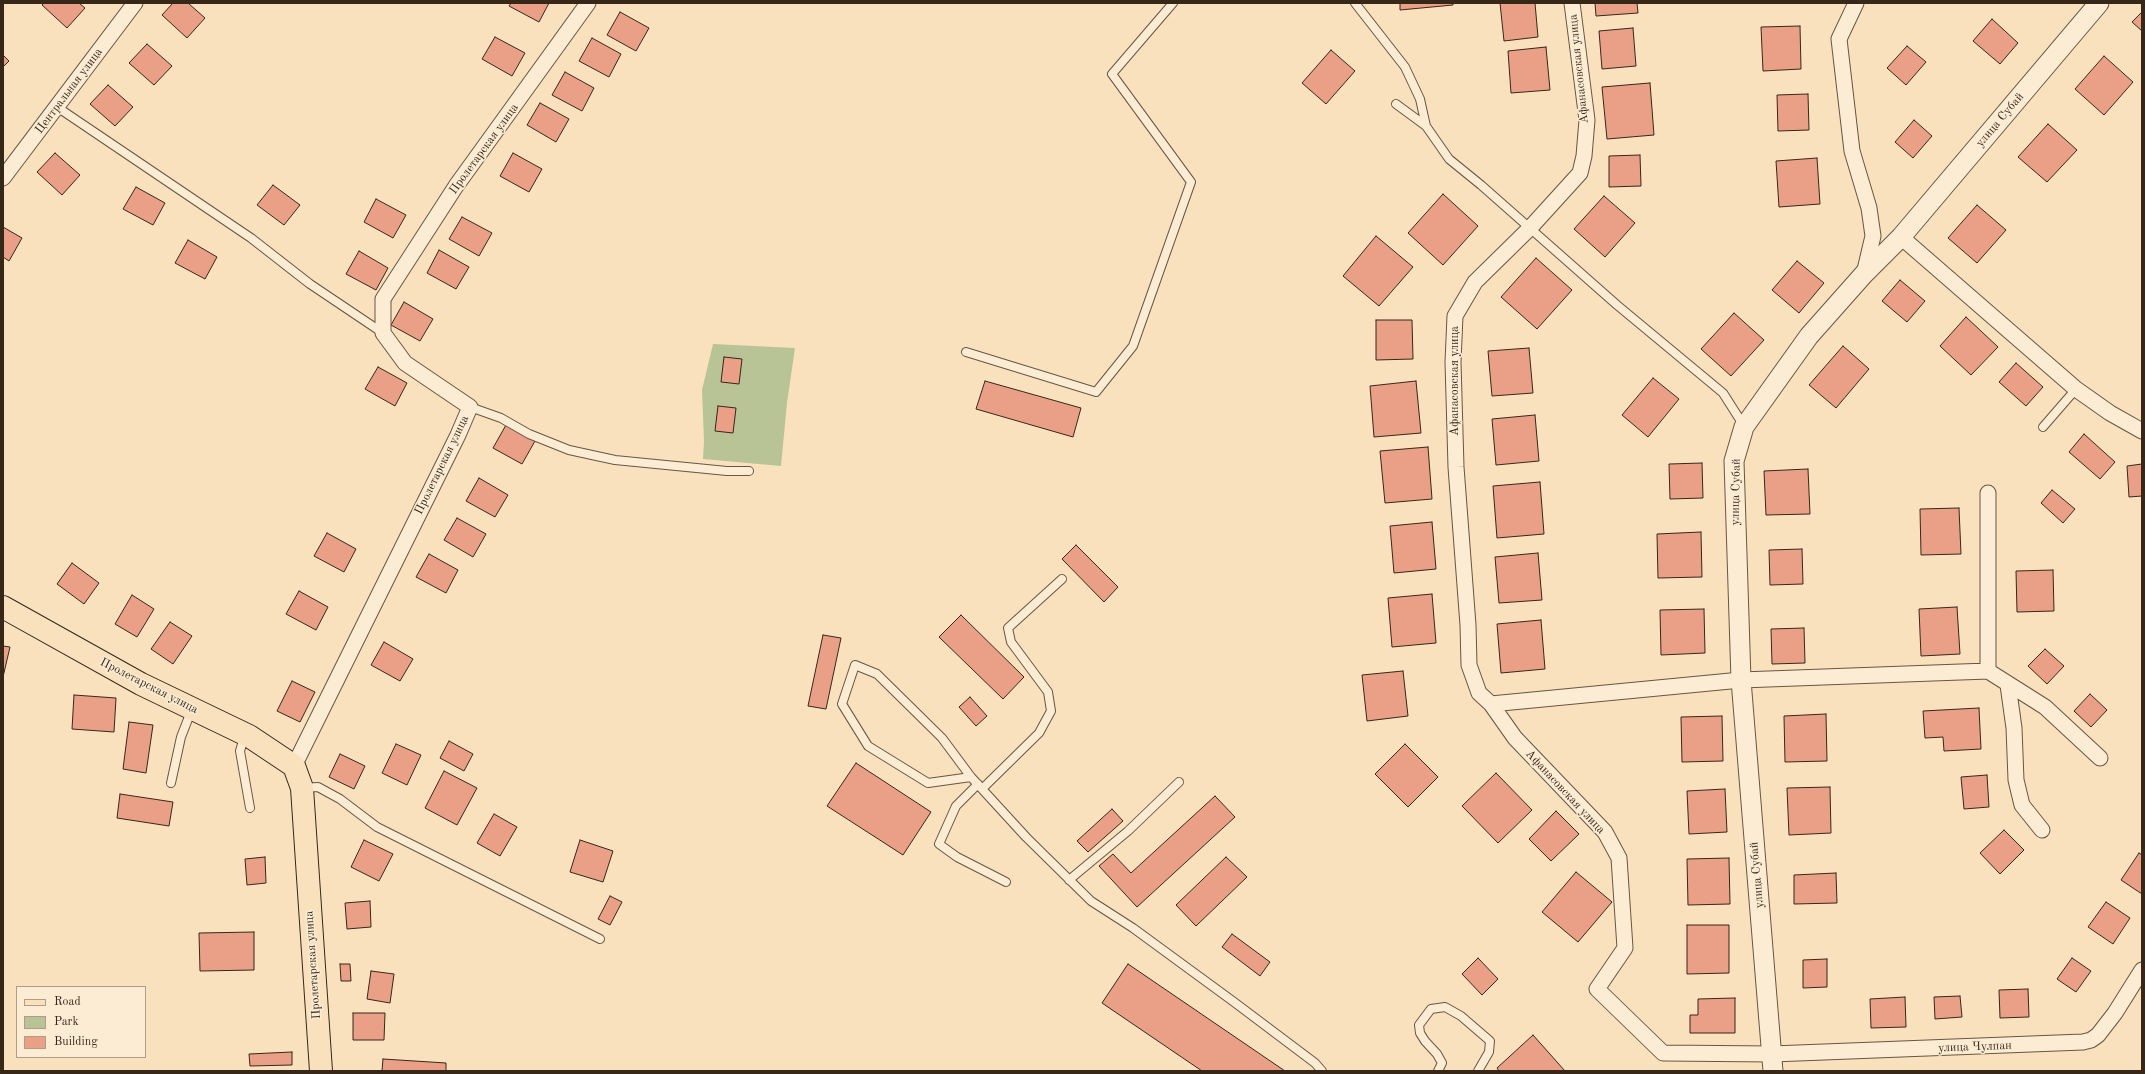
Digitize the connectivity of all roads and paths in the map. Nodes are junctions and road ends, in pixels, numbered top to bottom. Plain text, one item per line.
1 (135, 3) edge
2 (588, 3) edge
3 (1173, 3) edge
4 (1356, 3) edge
5 (1572, 3) edge
6 (1856, 3) edge
7 (2099, 3) edge
8 (1396, 104) dead end
9 (57, 107) junction
10 (1426, 126) junction
11 (3, 178) edge
12 (1530, 228) junction
13 (1901, 237) junction
14 (1864, 274) junction
15 (382, 334) junction
16 (966, 352) dead end
17 (2076, 389) junction
18 (470, 407) junction
19 (1744, 427) junction
20 (2043, 427) dead end
21 (2142, 431) edge
22 (749, 471) dead end
23 (1988, 493) dead end
24 (1062, 579) dead end
25 (3, 607) edge
26 (1988, 671) junction
27 (1741, 680) junction
28 (2008, 685) junction
29 (1491, 704) junction
30 (192, 709) junction
31 (245, 734) junction
32 (2100, 758) dead end
33 (294, 766) junction
34 (971, 777) junction
35 (1179, 782) dead end
36 (171, 783) dead end
37 (980, 787) junction
38 (302, 788) junction
39 (250, 808) dead end
40 (2042, 830) dead end
41 (1069, 880) junction
42 (1006, 882) dead end
43 (600, 939) dead end
44 (2142, 970) edge
45 (1772, 1062) edge
46 (320, 1071) edge
47 (1322, 1071) edge
48 (1438, 1071) edge
49 (1478, 1071) edge

1 - 9 street, Центральная улица
2 - 15 street, Пролетарская улица
3 - 16 lane
4 - 10 lane
5 - 12 street, Афанасовская улица
6 - 14 street, улица Субай
7 - 13 street, улица Субай
8 - 10 lane
9 - 11 street, Центральная улица
9 - 15 lane
10 - 12 lane
12 - 19 lane
12 - 29 street, Афанасовская улица
13 - 14 street, улица Субай
13 - 17 street
14 - 19 street, улица Субай
15 - 18 street, Пролетарская улица
17 - 20 lane
17 - 21 street
18 - 22 lane
18 - 33 street, Пролетарская улица
19 - 27 street, улица Субай
23 - 26 street
24 - 37 lane
25 - 30 main road, Пролетарская улица
26 - 27 street
26 - 28 street
27 - 29 street
27 - 45 street, улица Субай
28 - 32 street
28 - 40 street
29 - 45 street, Афанасовская улица
30 - 31 main road, Пролетарская улица
30 - 36 lane
31 - 33 main road, Пролетарская улица
31 - 39 lane
33 - 38 main road, Пролетарская улица
34 - 34 lane
34 - 37 lane
35 - 41 lane
37 - 41 lane
37 - 42 lane
38 - 43 lane
38 - 46 main road, Пролетарская улица
41 - 47 lane
44 - 45 street, улица Чулпан
48 - 49 lane

